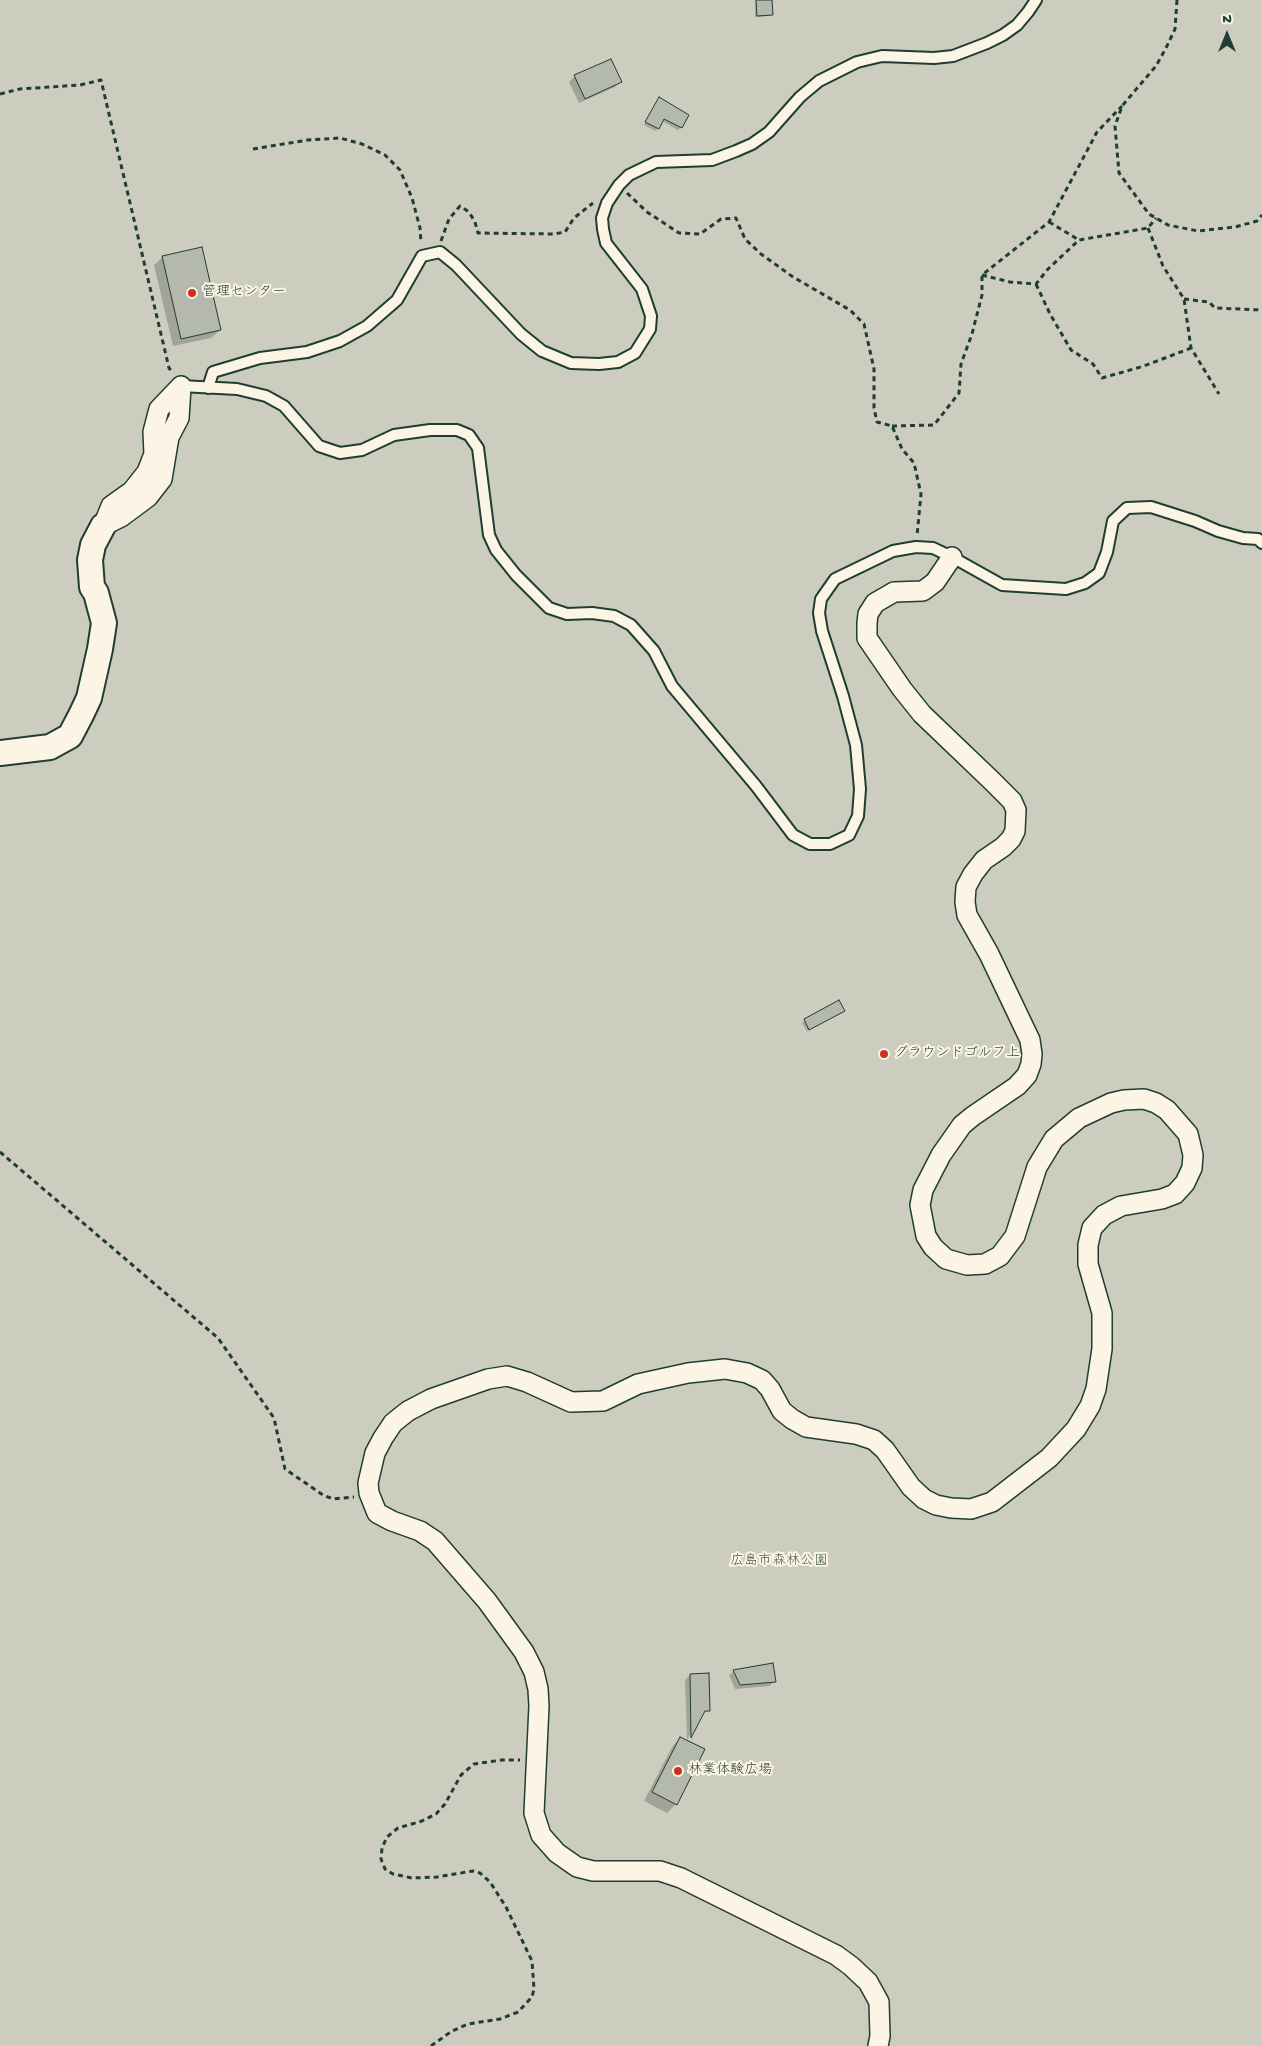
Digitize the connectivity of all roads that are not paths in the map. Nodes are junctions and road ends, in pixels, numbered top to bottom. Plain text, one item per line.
1 (1036, 0) edge
2 (181, 386) joint
3 (208, 388) junction
4 (102, 526) joint
5 (1262, 543) edge
6 (952, 557) junction
7 (0, 753) edge
8 (878, 2046) edge

1 - 3 lane
2 - 3 lane
2 - 4 street
3 - 6 lane
4 - 7 street
5 - 6 lane
6 - 8 street

